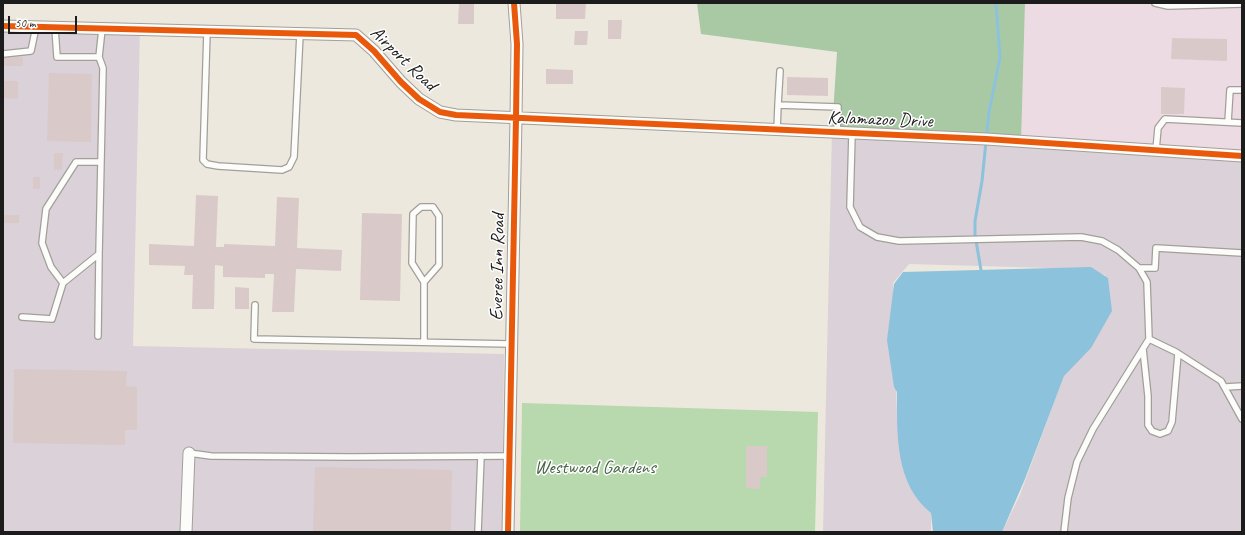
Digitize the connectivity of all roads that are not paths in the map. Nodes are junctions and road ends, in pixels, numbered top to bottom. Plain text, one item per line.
1 (514, 3) edge
2 (1155, 3) edge
3 (1242, 4) edge
4 (3, 26) edge
5 (36, 27) junction
6 (55, 28) junction
7 (102, 29) junction
8 (207, 32) junction
9 (300, 34) junction
10 (3, 54) edge
11 (99, 57) junction
12 (780, 71) dead end
13 (1242, 90) edge
14 (778, 105) junction
15 (516, 118) junction
16 (1228, 122) junction
17 (1242, 123) edge
18 (777, 130) junction
19 (838, 133) junction
20 (852, 134) junction
21 (1156, 150) junction
22 (1242, 156) edge
23 (101, 162) junction
24 (1242, 253) edge
25 (99, 254) junction
26 (1139, 268) junction
27 (424, 282) junction
28 (63, 283) junction
29 (255, 305) dead end
30 (22, 317) dead end
31 (98, 336) dead end
32 (1149, 339) junction
33 (424, 342) junction
34 (511, 344) junction
35 (1143, 348) junction
36 (1178, 354) junction
37 (1242, 386) edge
38 (1226, 387) junction
39 (1242, 419) edge
40 (189, 453) joint
41 (481, 456) junction
42 (509, 456) junction
43 (186, 532) edge
44 (478, 532) edge
45 (508, 532) edge
46 (1064, 532) edge

1 - 15 street, Everee Inn Road
2 - 3 lane
4 - 5 street, Airport Road
5 - 6 street, Airport Road
5 - 10 lane
6 - 7 street, Airport Road
6 - 11 lane
7 - 8 street, Airport Road
7 - 11 lane
8 - 9 street, Airport Road
8 - 9 lane
9 - 15 street, Airport Road
11 - 23 lane
12 - 14 lane
13 - 16 lane
14 - 18 lane
14 - 19 lane
15 - 18 street, Kalamazoo Drive
15 - 34 street, Everee Inn Road
16 - 17 lane
16 - 21 lane
18 - 19 street, Kalamazoo Drive
19 - 20 street, Kalamazoo Drive
20 - 21 street, Kalamazoo Drive
20 - 26 lane
21 - 22 street, Kalamazoo Drive
23 - 25 lane
23 - 28 lane
24 - 26 lane
25 - 28 lane
25 - 31 lane
26 - 32 lane
27 - 27 lane
27 - 33 lane
28 - 30 lane
29 - 33 lane
32 - 35 lane
32 - 36 lane
33 - 34 lane
34 - 42 street, Everee Inn Road
35 - 36 lane
35 - 46 lane
36 - 38 lane
37 - 38 lane
38 - 39 lane
40 - 41 lane
40 - 43 street
41 - 42 lane
41 - 44 lane
42 - 45 street, Everee Inn Road

